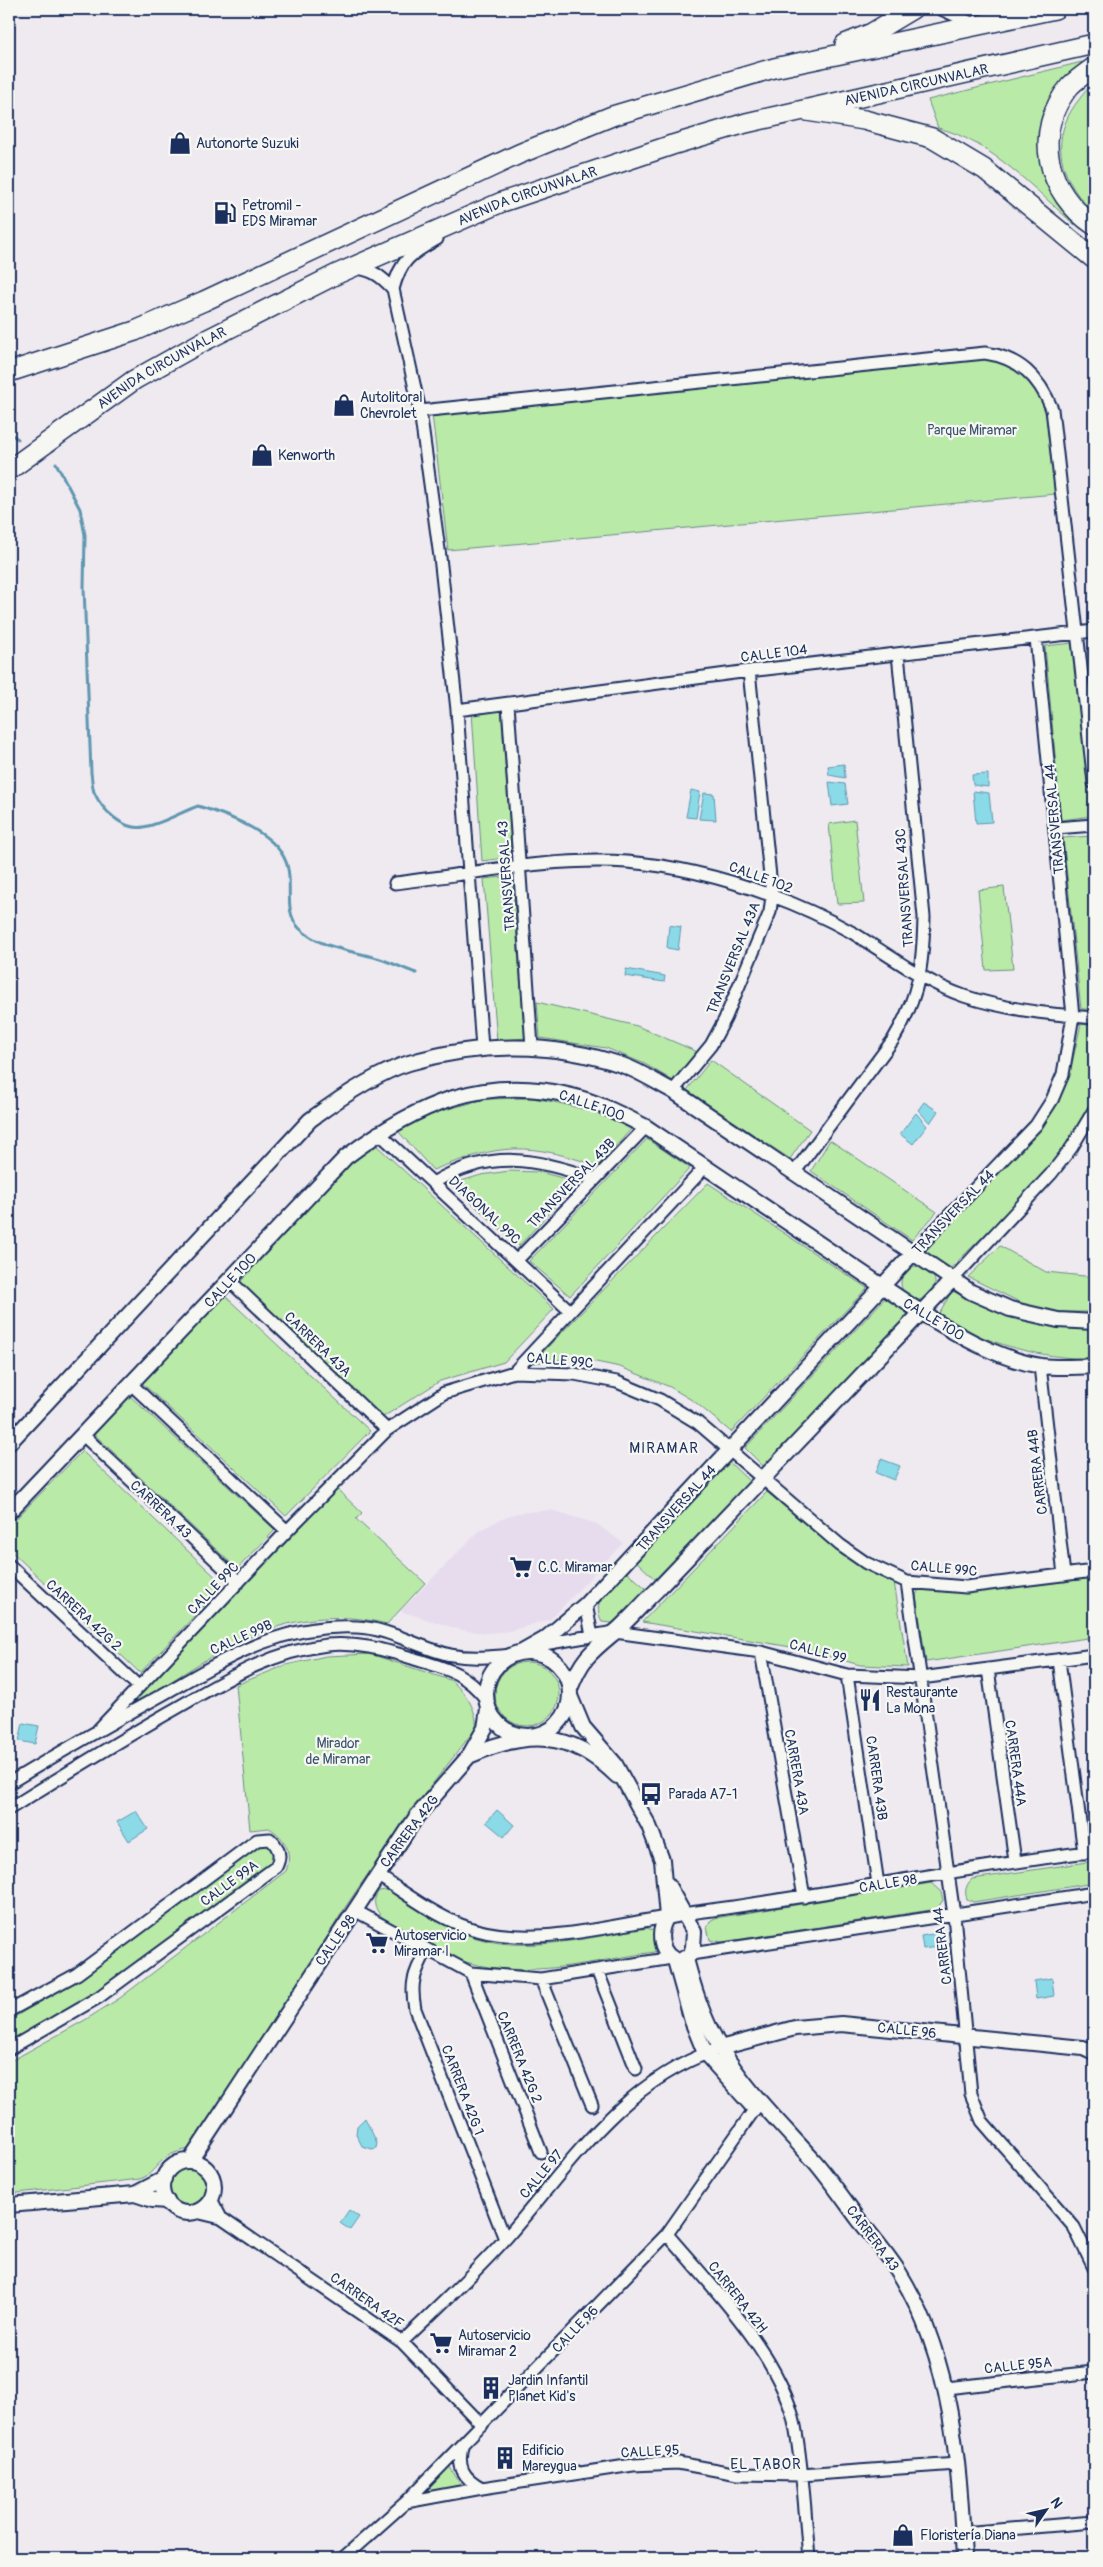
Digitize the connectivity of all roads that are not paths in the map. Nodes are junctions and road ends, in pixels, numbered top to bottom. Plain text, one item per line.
1 (912, 9) edge
2 (941, 9) edge
3 (1055, 9) edge
4 (976, 25) junction
5 (1094, 44) edge
6 (1094, 67) edge
7 (774, 68) junction
8 (796, 110) junction
9 (484, 210) junction
10 (1094, 226) edge
11 (1094, 259) edge
12 (350, 268) junction
13 (393, 289) junction
14 (9, 372) edge
15 (420, 411) junction
16 (9, 470) edge
17 (1094, 632) edge
18 (1077, 633) junction
19 (1036, 638) junction
20 (898, 654) junction
21 (749, 671) junction
22 (508, 704) junction
23 (458, 710) junction
24 (1094, 783) edge
25 (1094, 825) edge
26 (1055, 828) junction
27 (521, 868) junction
28 (469, 874) junction
29 (395, 883) dead end
30 (772, 896) junction
31 (920, 976) junction
32 (1073, 1016) junction
33 (1094, 1018) edge
34 (532, 1046) junction
35 (482, 1048) junction
36 (673, 1091) junction
37 (1094, 1110) edge
38 (646, 1127) junction
39 (378, 1132) junction
40 (706, 1166) junction
41 (794, 1173) junction
42 (595, 1179) junction
43 (433, 1183) junction
44 (914, 1252) junction
45 (517, 1260) junction
46 (953, 1279) junction
47 (229, 1280) junction
48 (883, 1287) junction
49 (570, 1311) junction
50 (922, 1313) junction
51 (1094, 1322) edge
52 (1040, 1366) junction
53 (1094, 1366) edge
54 (514, 1372) junction
55 (131, 1384) junction
56 (387, 1430) junction
57 (83, 1435) junction
58 (9, 1443) edge
59 (729, 1449) junction
60 (762, 1478) junction
61 (9, 1512) edge
62 (287, 1531) junction
63 (9, 1565) edge
64 (1094, 1571) edge
65 (1064, 1575) junction
66 (239, 1582) junction
67 (907, 1582) junction
68 (586, 1604) junction
69 (615, 1632) junction
70 (592, 1636) junction
71 (535, 1646) junction
72 (761, 1652) junction
73 (517, 1654) junction
74 (1094, 1655) edge
75 (1059, 1660) junction
76 (988, 1669) junction
77 (847, 1675) junction
78 (921, 1678) junction
79 (139, 1687) junction
80 (570, 1692) junction
81 (487, 1704) junction
82 (98, 1730) junction
83 (529, 1737) junction
84 (469, 1756) junction
85 (9, 1783) edge
86 (625, 1784) junction
87 (9, 1808) edge
88 (1089, 1852) edge
89 (1015, 1861) junction
90 (947, 1873) junction
91 (376, 1874) junction
92 (664, 1878) junction
93 (878, 1884) junction
94 (1094, 1893) edge
95 (804, 1897) junction
96 (354, 1910) junction
97 (682, 1914) junction
98 (954, 1915) junction
99 (667, 1917) junction
100 (426, 1951) junction
101 (681, 1958) junction
102 (597, 1970) junction
103 (470, 1973) junction
104 (541, 1979) junction
105 (9, 2011) edge
106 (967, 2036) junction
107 (720, 2048) junction
108 (9, 2049) edge
109 (705, 2053) junction
110 (1094, 2053) edge
111 (636, 2069) dead end
112 (592, 2105) dead end
113 (757, 2105) junction
114 (541, 2152) dead end
115 (196, 2163) junction
116 (164, 2179) junction
117 (135, 2194) junction
118 (211, 2199) junction
119 (167, 2201) junction
120 (9, 2205) edge
121 (196, 2212) junction
122 (221, 2218) junction
123 (667, 2234) junction
124 (505, 2239) junction
125 (1094, 2268) edge
126 (402, 2342) junction
127 (1094, 2372) edge
128 (946, 2388) junction
129 (482, 2425) junction
130 (462, 2446) junction
131 (957, 2464) junction
132 (801, 2475) junction
133 (482, 2488) junction
134 (406, 2502) junction
135 (1094, 2522) edge
136 (962, 2533) junction
137 (343, 2558) edge
138 (809, 2558) edge
139 (964, 2558) edge

1 - 7 highway
2 - 4 street
3 - 4 highway
4 - 7 highway
5 - 8 highway, AVENIDA CIRCUNVALAR
6 - 10 highway
7 - 14 highway
8 - 9 highway, AVENIDA CIRCUNVALAR
8 - 11 highway
9 - 12 highway, AVENIDA CIRCUNVALAR
9 - 13 street
12 - 13 street
12 - 16 highway, AVENIDA CIRCUNVALAR
13 - 15 street
15 - 18 street
15 - 23 street
17 - 18 street, CALLE 104
18 - 19 street, CALLE 104
18 - 24 street
19 - 20 street, CALLE 104
19 - 26 street, TRANSVERSAL 44
20 - 21 street, CALLE 104
20 - 31 street, TRANSVERSAL 43C
21 - 22 street, CALLE 104
21 - 30 street, TRANSVERSAL 43A
22 - 23 street, CALLE 104
22 - 27 street, TRANSVERSAL 43
23 - 28 street
25 - 26 street
26 - 32 street, TRANSVERSAL 44
27 - 28 street, CALLE 102
27 - 30 street, CALLE 102
27 - 34 street, TRANSVERSAL 43
28 - 29 street, CALLE 102
28 - 35 street
30 - 31 street, CALLE 102
30 - 36 street, TRANSVERSAL 43A
31 - 32 street, CALLE 102
31 - 41 street, TRANSVERSAL 43C
32 - 33 street, CALLE 102
32 - 44 street, TRANSVERSAL 44
34 - 35 street
34 - 36 street
35 - 58 street
36 - 41 street
37 - 46 street
38 - 39 street, CALLE 100
38 - 40 street, CALLE 100
38 - 42 street, TRANSVERSAL 43B
39 - 43 street, DIAGONAL 99C
39 - 47 street, CALLE 100
40 - 48 street, CALLE 100
40 - 49 street
41 - 44 street
42 - 43 street
42 - 45 street, TRANSVERSAL 43B
43 - 45 street, DIAGONAL 99C
44 - 46 street
44 - 48 street, TRANSVERSAL 44
45 - 49 street, DIAGONAL 99C
46 - 50 street
46 - 51 street
47 - 55 street, CALLE 100
47 - 56 street, CARRERA 43A
48 - 50 street, CALLE 100
48 - 59 street, TRANSVERSAL 44
49 - 54 street
50 - 52 street, CALLE 100
50 - 60 street
52 - 53 street, CALLE 100
52 - 65 street, CARRERA 44B
54 - 56 street, CALLE 99C
54 - 59 street, CALLE 99C
55 - 57 street, CALLE 100
55 - 62 street
56 - 62 street, CALLE 99C
57 - 61 street, CALLE 100
57 - 66 street, CARRERA 43
59 - 60 street, CALLE 99C
59 - 68 street, TRANSVERSAL 44
60 - 67 street, CALLE 99C
60 - 69 street
62 - 66 street, CALLE 99C
63 - 79 street, CARRERA 42G 2
64 - 65 street, CALLE 99C
65 - 67 street, CALLE 99C
66 - 79 street, CALLE 99C
67 - 78 street, CARRERA 44
68 - 70 street
68 - 71 street, TRANSVERSAL 44
69 - 70 street, CALLE 99
69 - 72 street, CALLE 99
69 - 80 street
70 - 71 street, CALLE 99
71 - 73 street, TRANSVERSAL 44
72 - 77 street, CALLE 99
72 - 95 street, CARRERA 43A
73 - 80 street
73 - 81 street
73 - 82 street, CALLE 99B
74 - 75 street, CALLE 99
75 - 76 street, CALLE 99
75 - 88 street
76 - 78 street, CALLE 99
76 - 89 street, CARRERA 44A
77 - 78 street, CALLE 99
77 - 93 street, CARRERA 43B
78 - 90 street, CARRERA 44
79 - 82 street, CALLE 99C
80 - 83 street
80 - 86 street
81 - 83 street
81 - 84 street, CARRERA 42G
81 - 87 street
82 - 85 street, CALLE 99B
83 - 84 street, CARRERA 42G
83 - 86 street
84 - 91 street, CARRERA 42G
86 - 92 street
88 - 89 street, CALLE 98
89 - 90 street, CALLE 98
90 - 93 street, CALLE 98
90 - 98 street, CARRERA 44
91 - 96 street, CARRERA 42G
91 - 99 street
92 - 97 street
92 - 99 street
93 - 95 street, CALLE 98
94 - 98 street, CALLE 98
95 - 97 street, CALLE 98
96 - 100 street, CALLE 98
96 - 115 street, CALLE 98
97 - 99 street
97 - 101 street
98 - 101 street, CALLE 98
98 - 106 street, CARRERA 44
99 - 101 street
100 - 103 street, CALLE 98
100 - 124 street, CARRERA 42G 1
101 - 102 street, CALLE 98
101 - 107 street, CARRERA 43
101 - 109 street, CARRERA 43
102 - 104 street, CALLE 98
102 - 111 street
103 - 104 street, CALLE 98
103 - 114 street, CARRERA 42G 2
104 - 112 street
105 - 108 street, CALLE 99A
106 - 107 street, CALLE 96
106 - 110 street, CALLE 96
106 - 125 street, CARRERA 44
107 - 109 street, CALLE 97
107 - 113 street, CARRERA 43
109 - 113 street, CARRERA 43
109 - 124 street, CALLE 97
113 - 123 street, CALLE 96
113 - 128 street, CARRERA 43
115 - 116 street
115 - 118 street
116 - 117 street
116 - 119 street
117 - 119 street
117 - 120 street
118 - 121 street
118 - 122 street, CARRERA 42F
119 - 121 street
121 - 122 street, CARRERA 42F
122 - 126 street, CARRERA 42F
123 - 129 street, CALLE 96
123 - 132 street, CARRERA 42H
124 - 126 street, CALLE 97
126 - 129 street, CARRERA 42F
127 - 128 street, CALLE 95A
128 - 131 street, CARRERA 43
129 - 130 street, CALLE 96
130 - 133 street
130 - 134 street, CALLE 96
131 - 132 street, CALLE 95
131 - 136 street, CARRERA 43
132 - 133 street, CALLE 95
132 - 138 street, CARRERA 42H
133 - 134 street, CALLE 95
134 - 137 street, CALLE 96
135 - 136 street
136 - 139 street, CARRERA 43

